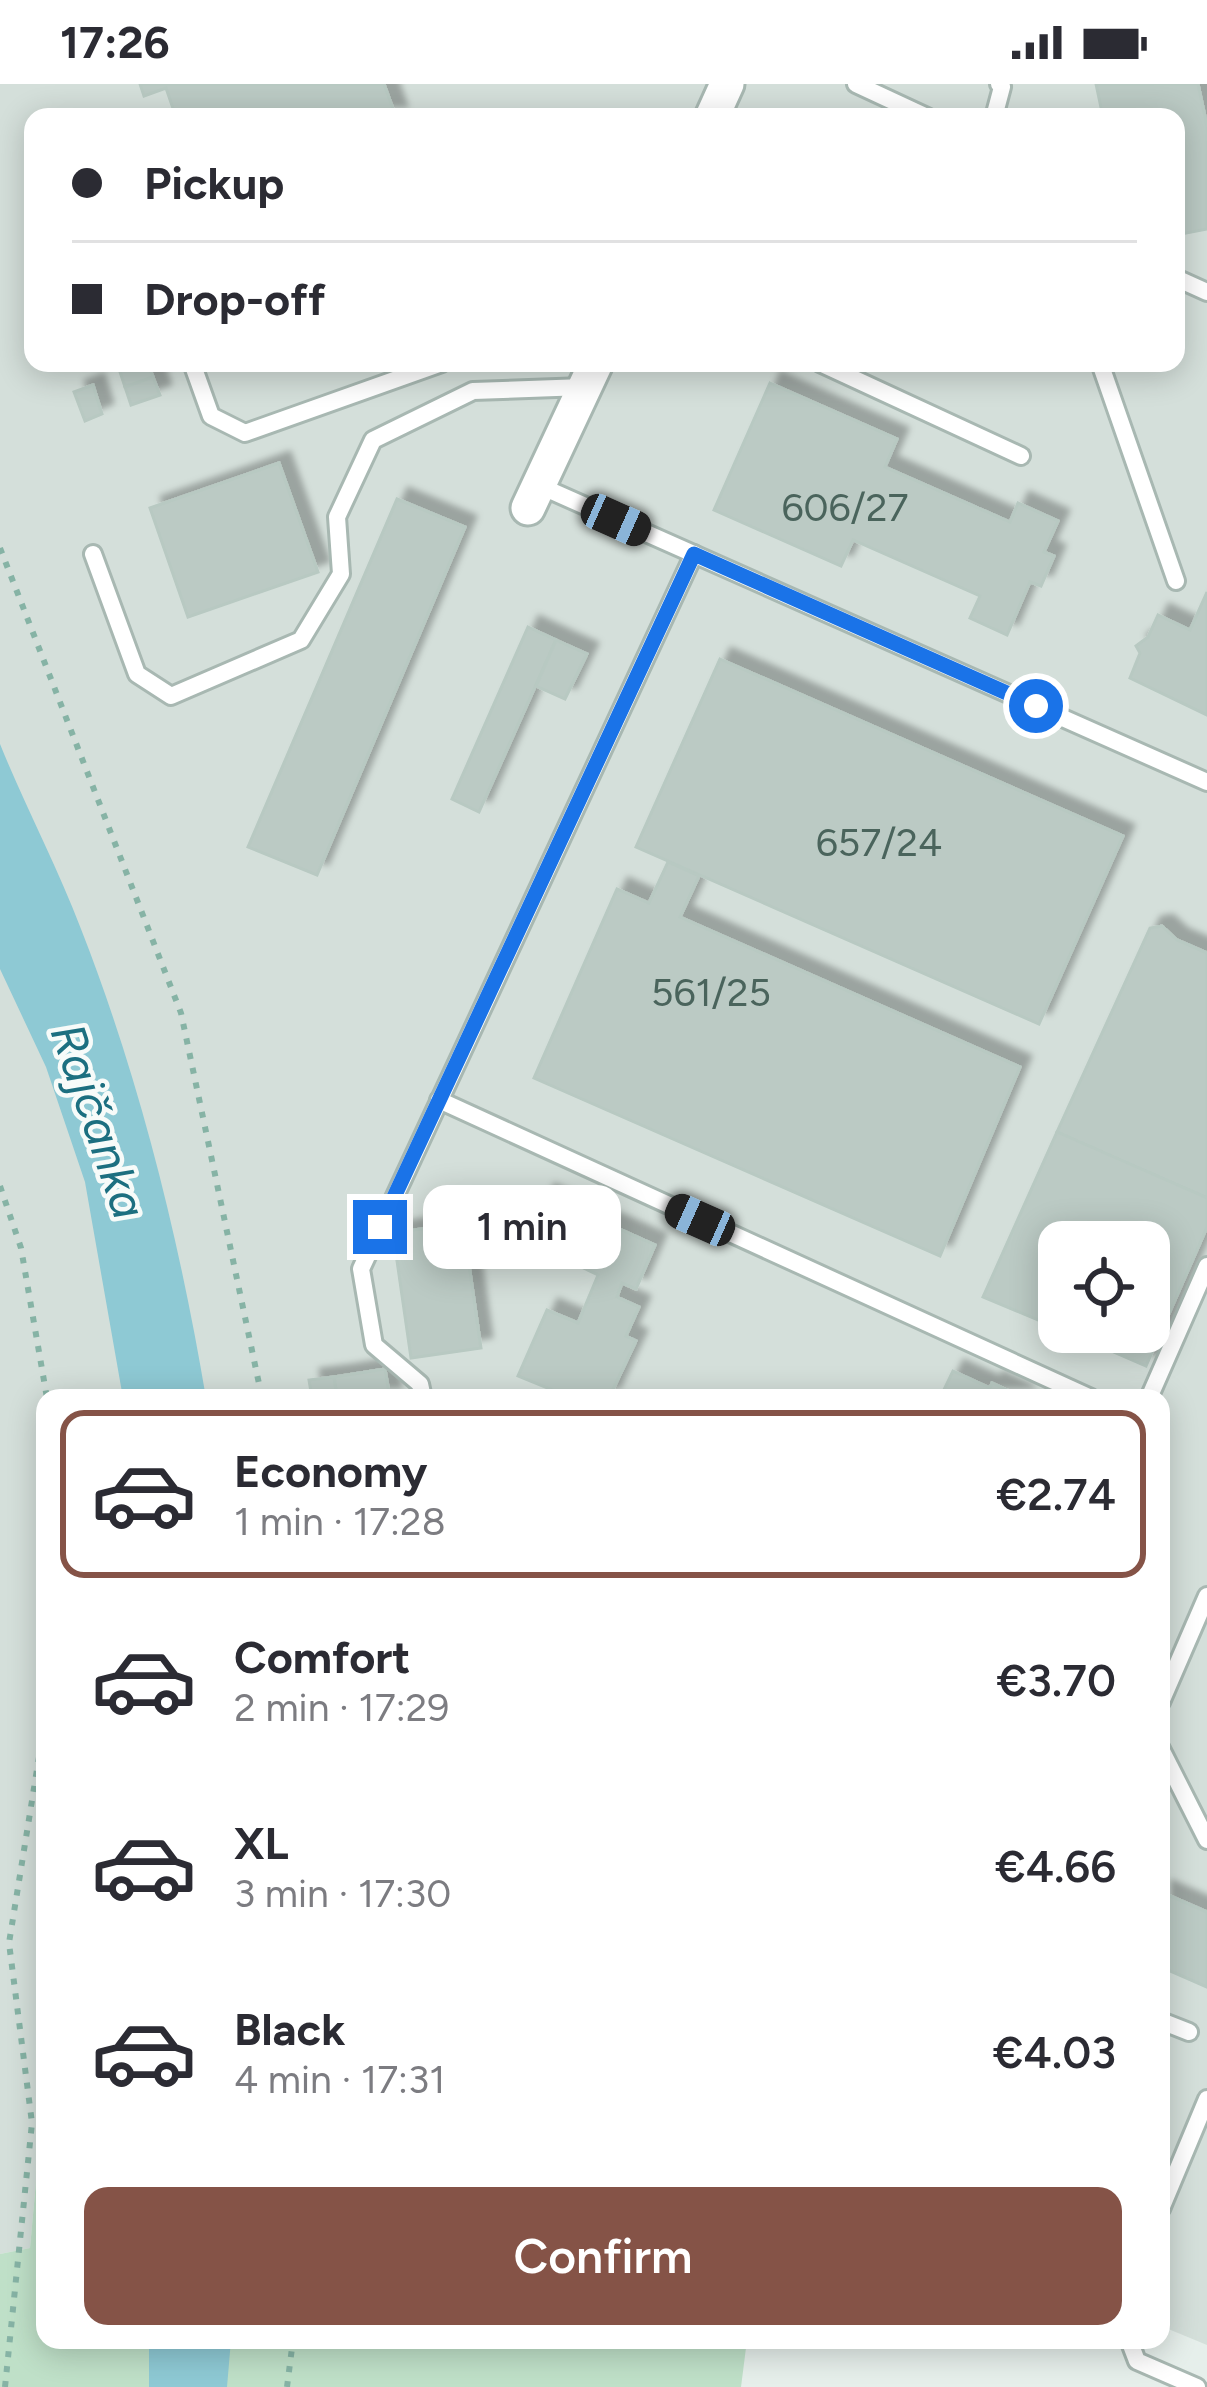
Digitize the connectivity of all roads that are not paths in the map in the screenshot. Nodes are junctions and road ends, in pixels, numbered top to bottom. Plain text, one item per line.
1 (856, 84) edge
2 (908, 108) edge
3 (195, 372) edge
4 (417, 372) edge
5 (839, 372) edge
6 (1103, 372) edge
7 (591, 375) edge
8 (1021, 456) dead end
9 (533, 497) joint
10 (93, 554) dead end
11 (694, 554) junction
12 (1176, 581) dead end
13 (1207, 782) edge
14 (439, 1100) junction
15 (1207, 1267) edge
16 (421, 1389) edge
17 (1071, 1389) edge
18 (1153, 1389) edge
19 (1207, 1596) edge
20 (1170, 1681) edge
21 (1170, 1767) edge
22 (1207, 1840) edge
23 (1170, 2025) edge
24 (1189, 2032) dead end
25 (1207, 2099) edge
26 (1170, 2188) edge
27 (1132, 2349) edge
28 (1197, 2387) edge

1 - 2 lane
3 - 4 lane
5 - 8 lane
6 - 12 lane
7 - 9 street
7 - 10 lane
9 - 11 lane
11 - 13 lane
11 - 14 lane
14 - 16 lane
14 - 17 lane
15 - 18 lane
19 - 20 lane
21 - 22 lane
23 - 24 lane
25 - 26 lane
27 - 28 lane

